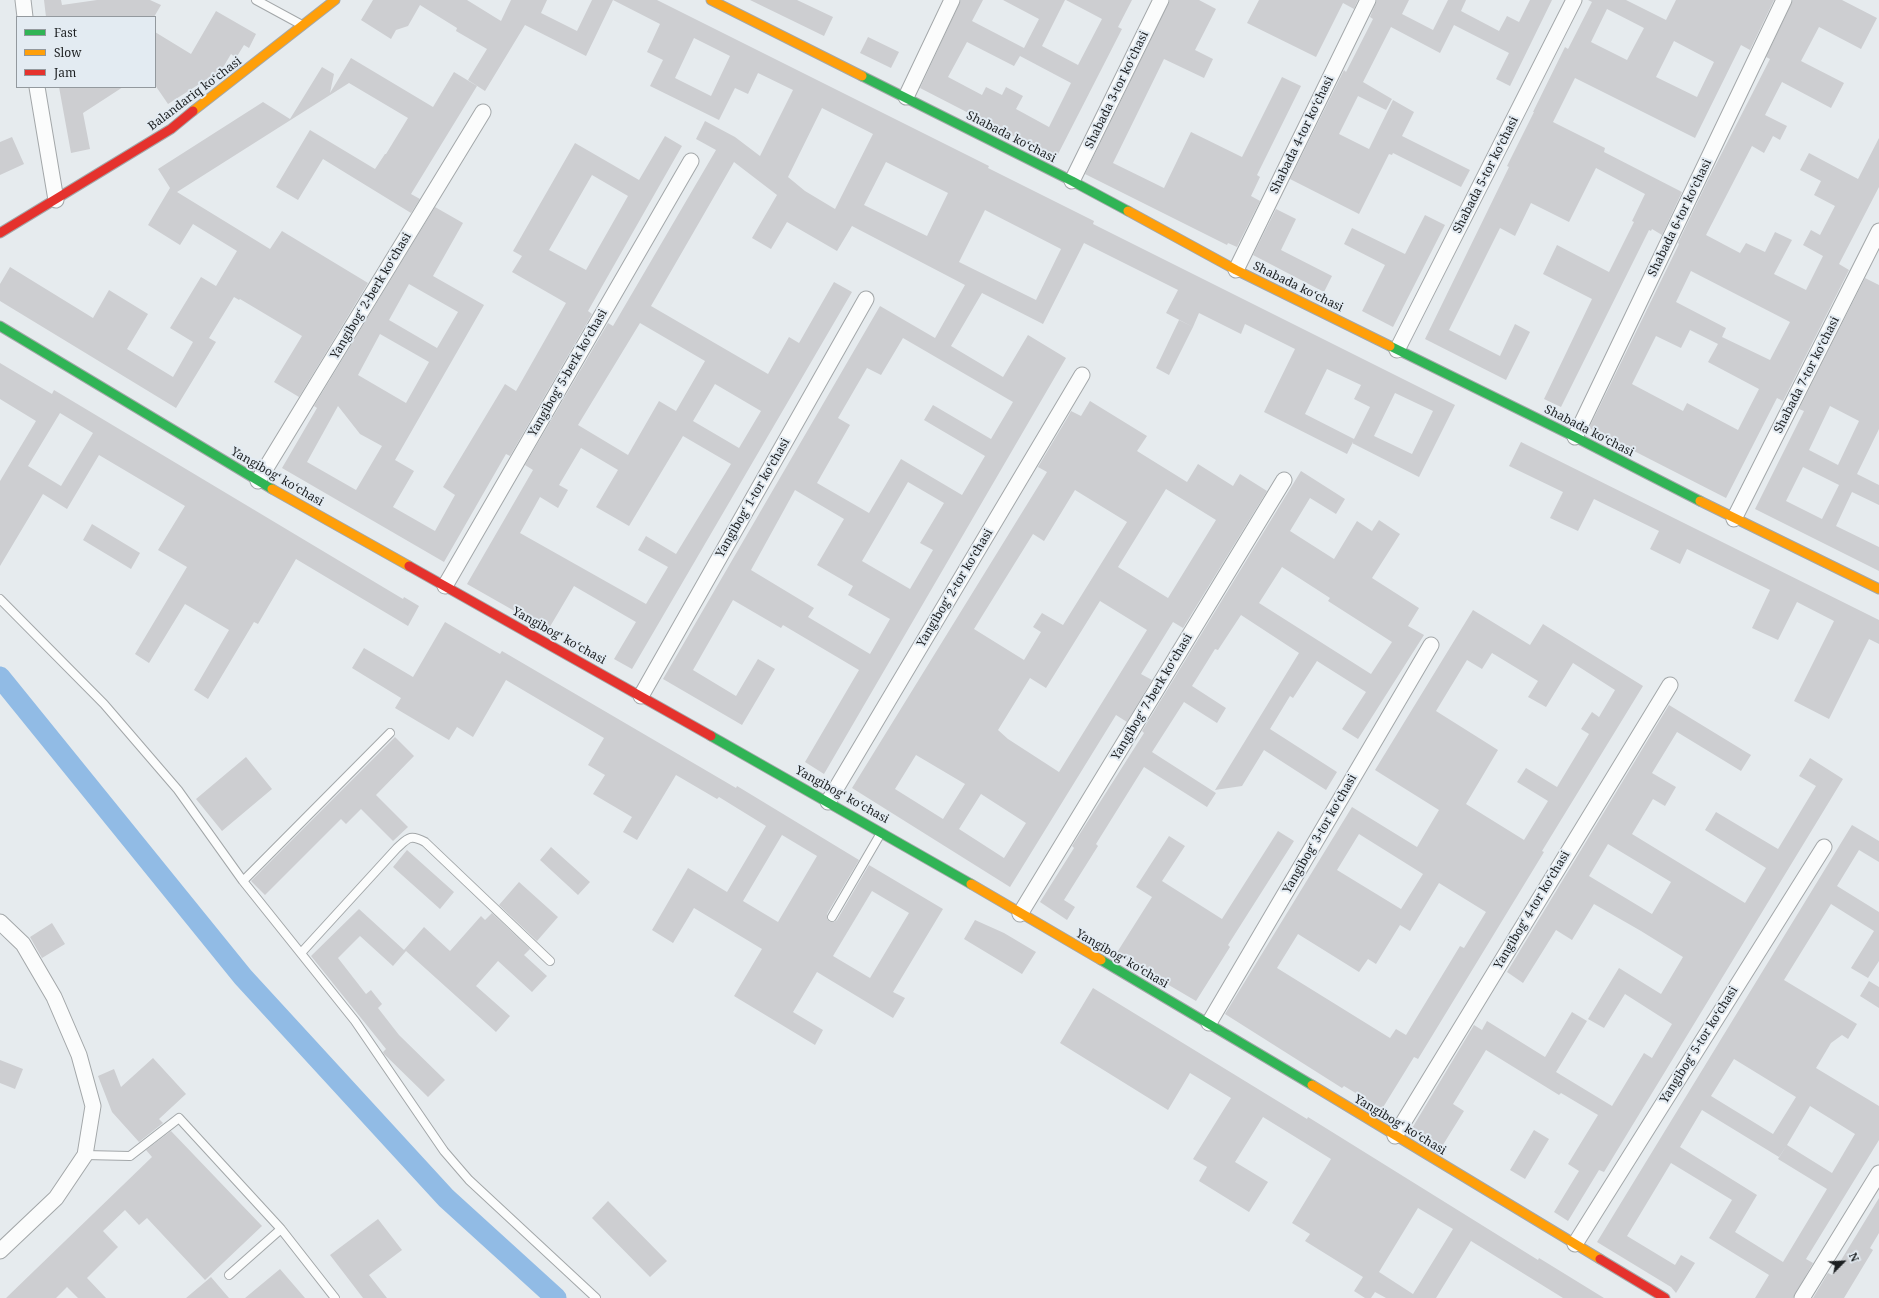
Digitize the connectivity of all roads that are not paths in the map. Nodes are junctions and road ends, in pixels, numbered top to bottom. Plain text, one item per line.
1 (23, 0) edge
2 (256, 0) edge
3 (335, 0) edge
4 (711, 0) edge
5 (952, 0) edge
6 (1161, 0) edge
7 (1368, 0) edge
8 (1574, 0) edge
9 (1784, 0) edge
10 (732, 5) edge
11 (26, 16) edge
12 (303, 25) junction
13 (37, 88) edge
14 (906, 98) junction
15 (483, 112) dead end
16 (691, 161) dead end
17 (1072, 181) junction
18 (56, 200) junction
19 (1879, 230) edge
20 (0, 233) edge
21 (1236, 270) junction
22 (866, 299) dead end
23 (0, 326) edge
24 (1397, 350) junction
25 (1082, 375) dead end
26 (1575, 437) junction
27 (1284, 480) dead end
28 (258, 481) junction
29 (1734, 518) junction
30 (445, 586) junction
31 (1879, 589) edge
32 (0, 599) edge
33 (1431, 645) dead end
34 (1670, 685) dead end
35 (641, 696) junction
36 (390, 733) dead end
37 (828, 802) junction
38 (882, 832) junction
39 (1824, 847) dead end
40 (243, 881) junction
41 (1020, 914) junction
42 (832, 917) dead end
43 (0, 922) edge
44 (300, 953) junction
45 (550, 960) dead end
46 (1209, 1023) junction
47 (1395, 1136) junction
48 (85, 1155) junction
49 (1879, 1174) edge
50 (281, 1229) junction
51 (1575, 1244) junction
52 (0, 1251) edge
53 (229, 1276) dead end
54 (335, 1298) edge
55 (596, 1298) edge
56 (1665, 1298) edge
57 (1802, 1298) edge

1 - 11 street
2 - 12 lane
3 - 12 street, Balandariq koʻchasi
4 - 10 street, Shabada koʻchasi
5 - 14 street
6 - 17 street, Shabada 3-tor koʻchasi
7 - 21 street, Shabada 4-tor koʻchasi
8 - 24 street, Shabada 5-tor koʻchasi
9 - 26 street, Shabada 6-tor koʻchasi
10 - 14 street, Shabada koʻchasi
12 - 18 street, Balandariq koʻchasi
13 - 18 street
14 - 17 street, Shabada koʻchasi
15 - 28 street, Yangibogʻ 2-berk koʻchasi
16 - 30 street, Yangibogʻ 5-berk koʻchasi
17 - 21 street, Shabada koʻchasi
18 - 20 street, Balandariq koʻchasi
19 - 29 street, Shabada 7-tor koʻchasi
21 - 24 street, Shabada koʻchasi
22 - 35 street, Yangibogʻ 1-tor koʻchasi
23 - 28 street, Yangibogʻ koʻchasi
24 - 26 street, Shabada koʻchasi
25 - 37 street, Yangibogʻ 2-tor koʻchasi
26 - 29 street, Shabada koʻchasi
27 - 41 street, Yangibogʻ 7-berk koʻchasi
28 - 30 street, Yangibogʻ koʻchasi
29 - 31 street, Shabada koʻchasi
30 - 35 street, Yangibogʻ koʻchasi
32 - 40 lane
33 - 46 street, Yangibogʻ 3-tor koʻchasi
34 - 47 street, Yangibogʻ 4-tor koʻchasi
35 - 37 street, Yangibogʻ koʻchasi
36 - 40 lane
37 - 38 street, Yangibogʻ koʻchasi
38 - 41 street, Yangibogʻ koʻchasi
38 - 42 lane
39 - 51 street, Yangibogʻ 5-tor koʻchasi
40 - 44 lane
41 - 46 street, Yangibogʻ koʻchasi
43 - 48 street
44 - 45 lane
44 - 55 lane
46 - 47 street, Yangibogʻ koʻchasi
47 - 51 street, Yangibogʻ koʻchasi
48 - 50 lane
48 - 52 street
49 - 57 street
50 - 53 lane
50 - 54 lane
51 - 56 street, Yangibogʻ koʻchasi

